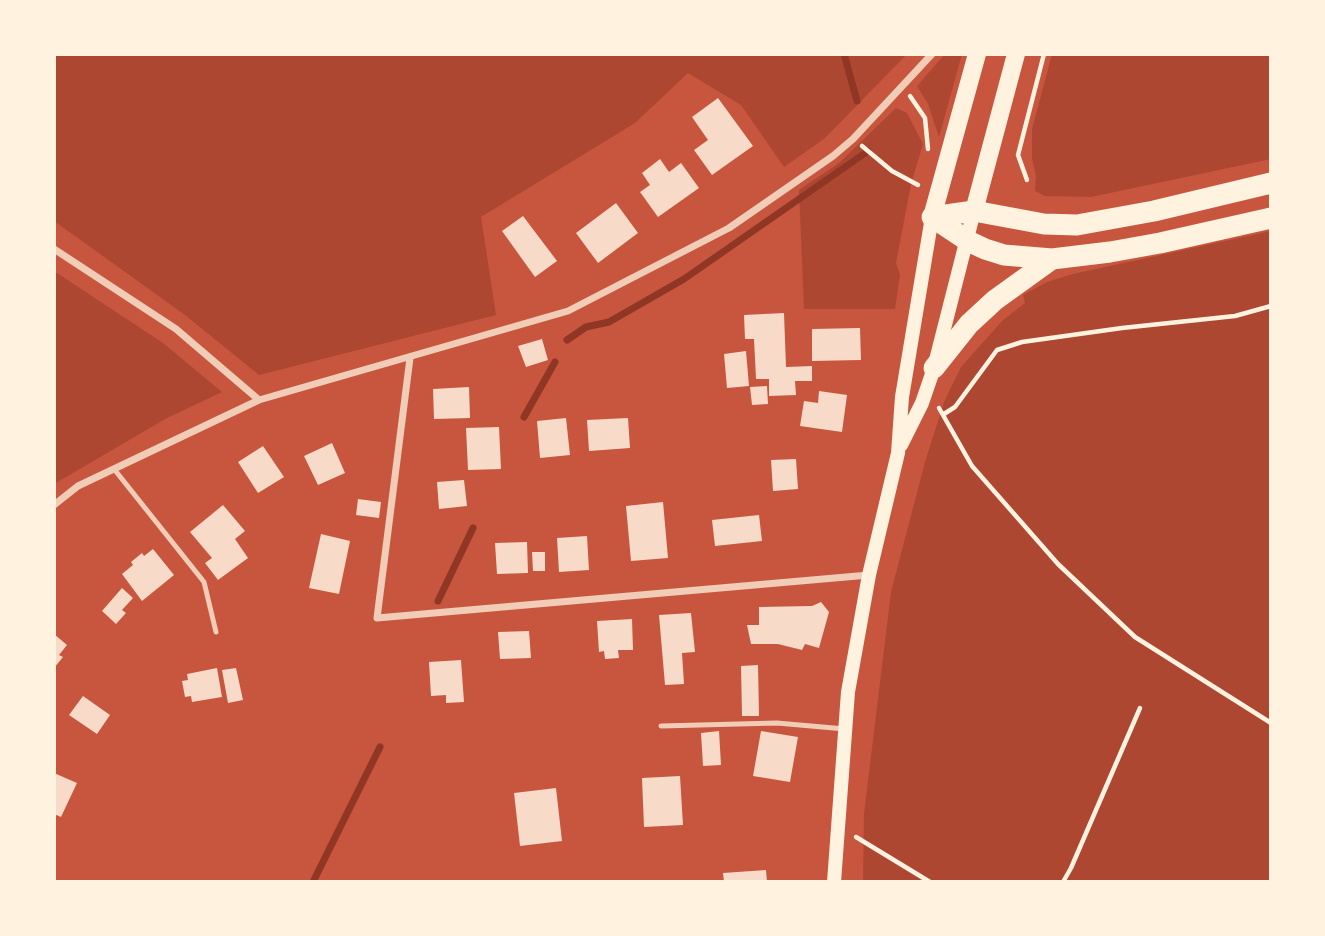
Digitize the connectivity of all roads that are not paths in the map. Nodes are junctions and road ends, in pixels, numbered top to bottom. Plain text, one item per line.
1 (932, 54) edge
2 (977, 54) edge
3 (1016, 54) edge
4 (1271, 183) edge
5 (974, 211) junction
6 (932, 217) junction
7 (1271, 218) edge
8 (968, 241) junction
9 (54, 249) edge
10 (1052, 259) junction
11 (410, 358) junction
12 (934, 368) junction
13 (259, 400) junction
14 (898, 453) junction
15 (114, 469) junction
16 (54, 505) edge
17 (869, 575) junction
18 (216, 632) dead end
19 (662, 726) dead end
20 (845, 729) junction
21 (834, 882) edge

1 - 11 street
2 - 6 main road
3 - 5 main road
4 - 5 highway
5 - 6 highway
5 - 8 main road
6 - 8 highway
6 - 14 main road
7 - 10 highway
8 - 10 highway
8 - 12 main road
9 - 13 street
10 - 12 highway
11 - 13 street
11 - 17 street
12 - 14 main road
13 - 15 street
14 - 17 main road
15 - 16 street
15 - 18 lane
17 - 20 main road
19 - 20 lane
20 - 21 main road

